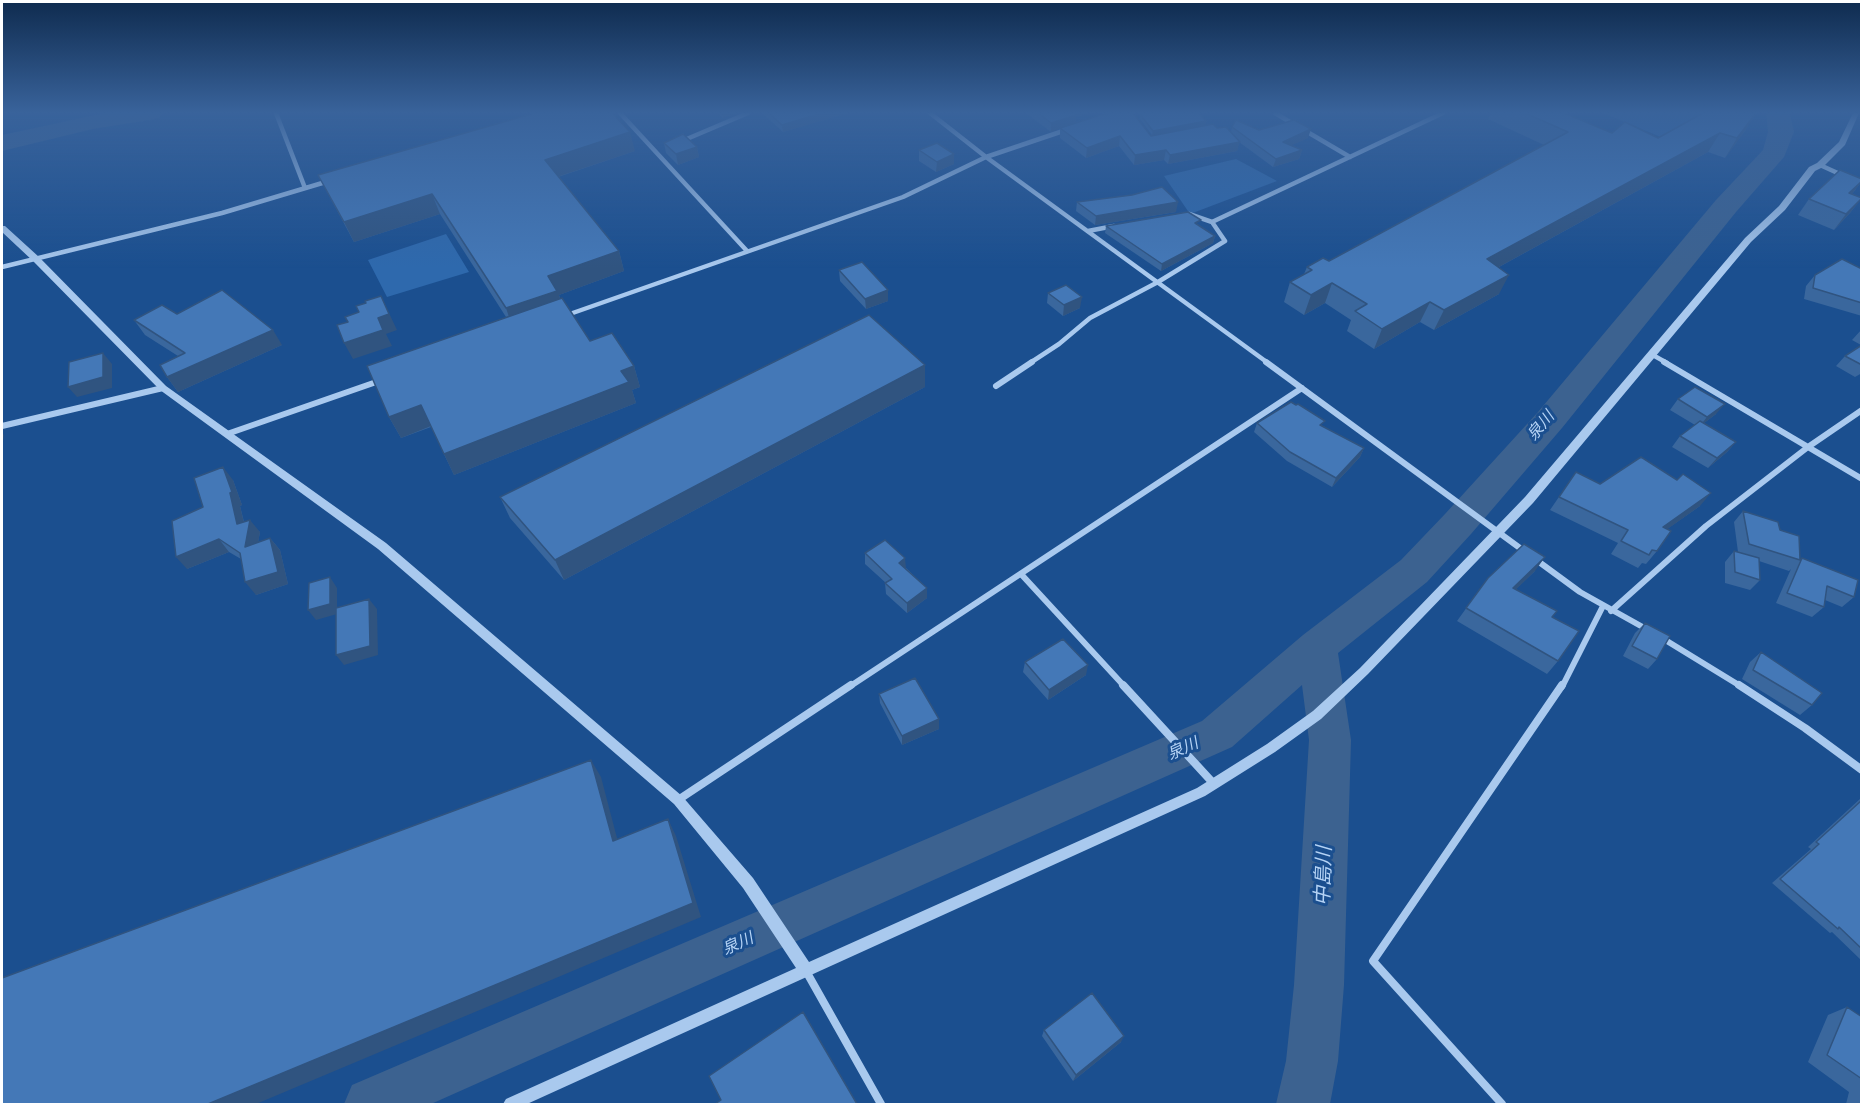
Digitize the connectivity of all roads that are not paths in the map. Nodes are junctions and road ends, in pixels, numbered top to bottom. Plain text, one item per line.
1 (296, 165) edge
2 (668, 165) edge
3 (970, 165) edge
4 (996, 165) edge
5 (1334, 165) edge
6 (1820, 165) joint
7 (338, 178) edge
8 (1851, 180) edge
9 (305, 188) junction
10 (1178, 216) edge
11 (1212, 222) junction
12 (1122, 225) edge
13 (2, 228) edge
14 (1088, 231) junction
15 (747, 251) junction
16 (36, 259) junction
17 (2, 267) edge
18 (1158, 282) junction
19 (559, 317) edge
20 (1651, 354) junction
21 (393, 376) edge
22 (996, 386) dead end
23 (163, 388) junction
24 (1302, 388) junction
25 (1862, 410) edge
26 (2, 426) edge
27 (226, 434) junction
28 (1809, 447) junction
29 (1862, 479) edge
30 (1497, 532) junction
31 (1021, 573) junction
32 (1604, 606) junction
33 (1611, 611) junction
34 (1862, 770) edge
35 (1213, 783) junction
36 (678, 800) junction
37 (805, 970) junction
38 (511, 1104) edge
39 (881, 1104) edge
40 (1502, 1104) edge

1 - 9 street
2 - 15 street
3 - 15 street
4 - 14 street
5 - 11 street
6 - 8 street
6 - 20 street
7 - 9 street
9 - 16 street
10 - 11 street
11 - 18 street
12 - 14 street
13 - 16 street
14 - 18 street
15 - 19 street
16 - 17 street
16 - 23 street
18 - 22 street
18 - 24 street
20 - 28 street
20 - 30 street
21 - 27 street
23 - 26 street
23 - 27 street
24 - 30 street
24 - 31 street
25 - 28 street
27 - 36 street
28 - 29 street
28 - 33 street
30 - 32 street
30 - 35 street
31 - 35 street
31 - 36 street
32 - 33 street
32 - 40 street
33 - 34 street
35 - 37 street
36 - 37 street
37 - 38 street
37 - 39 street

